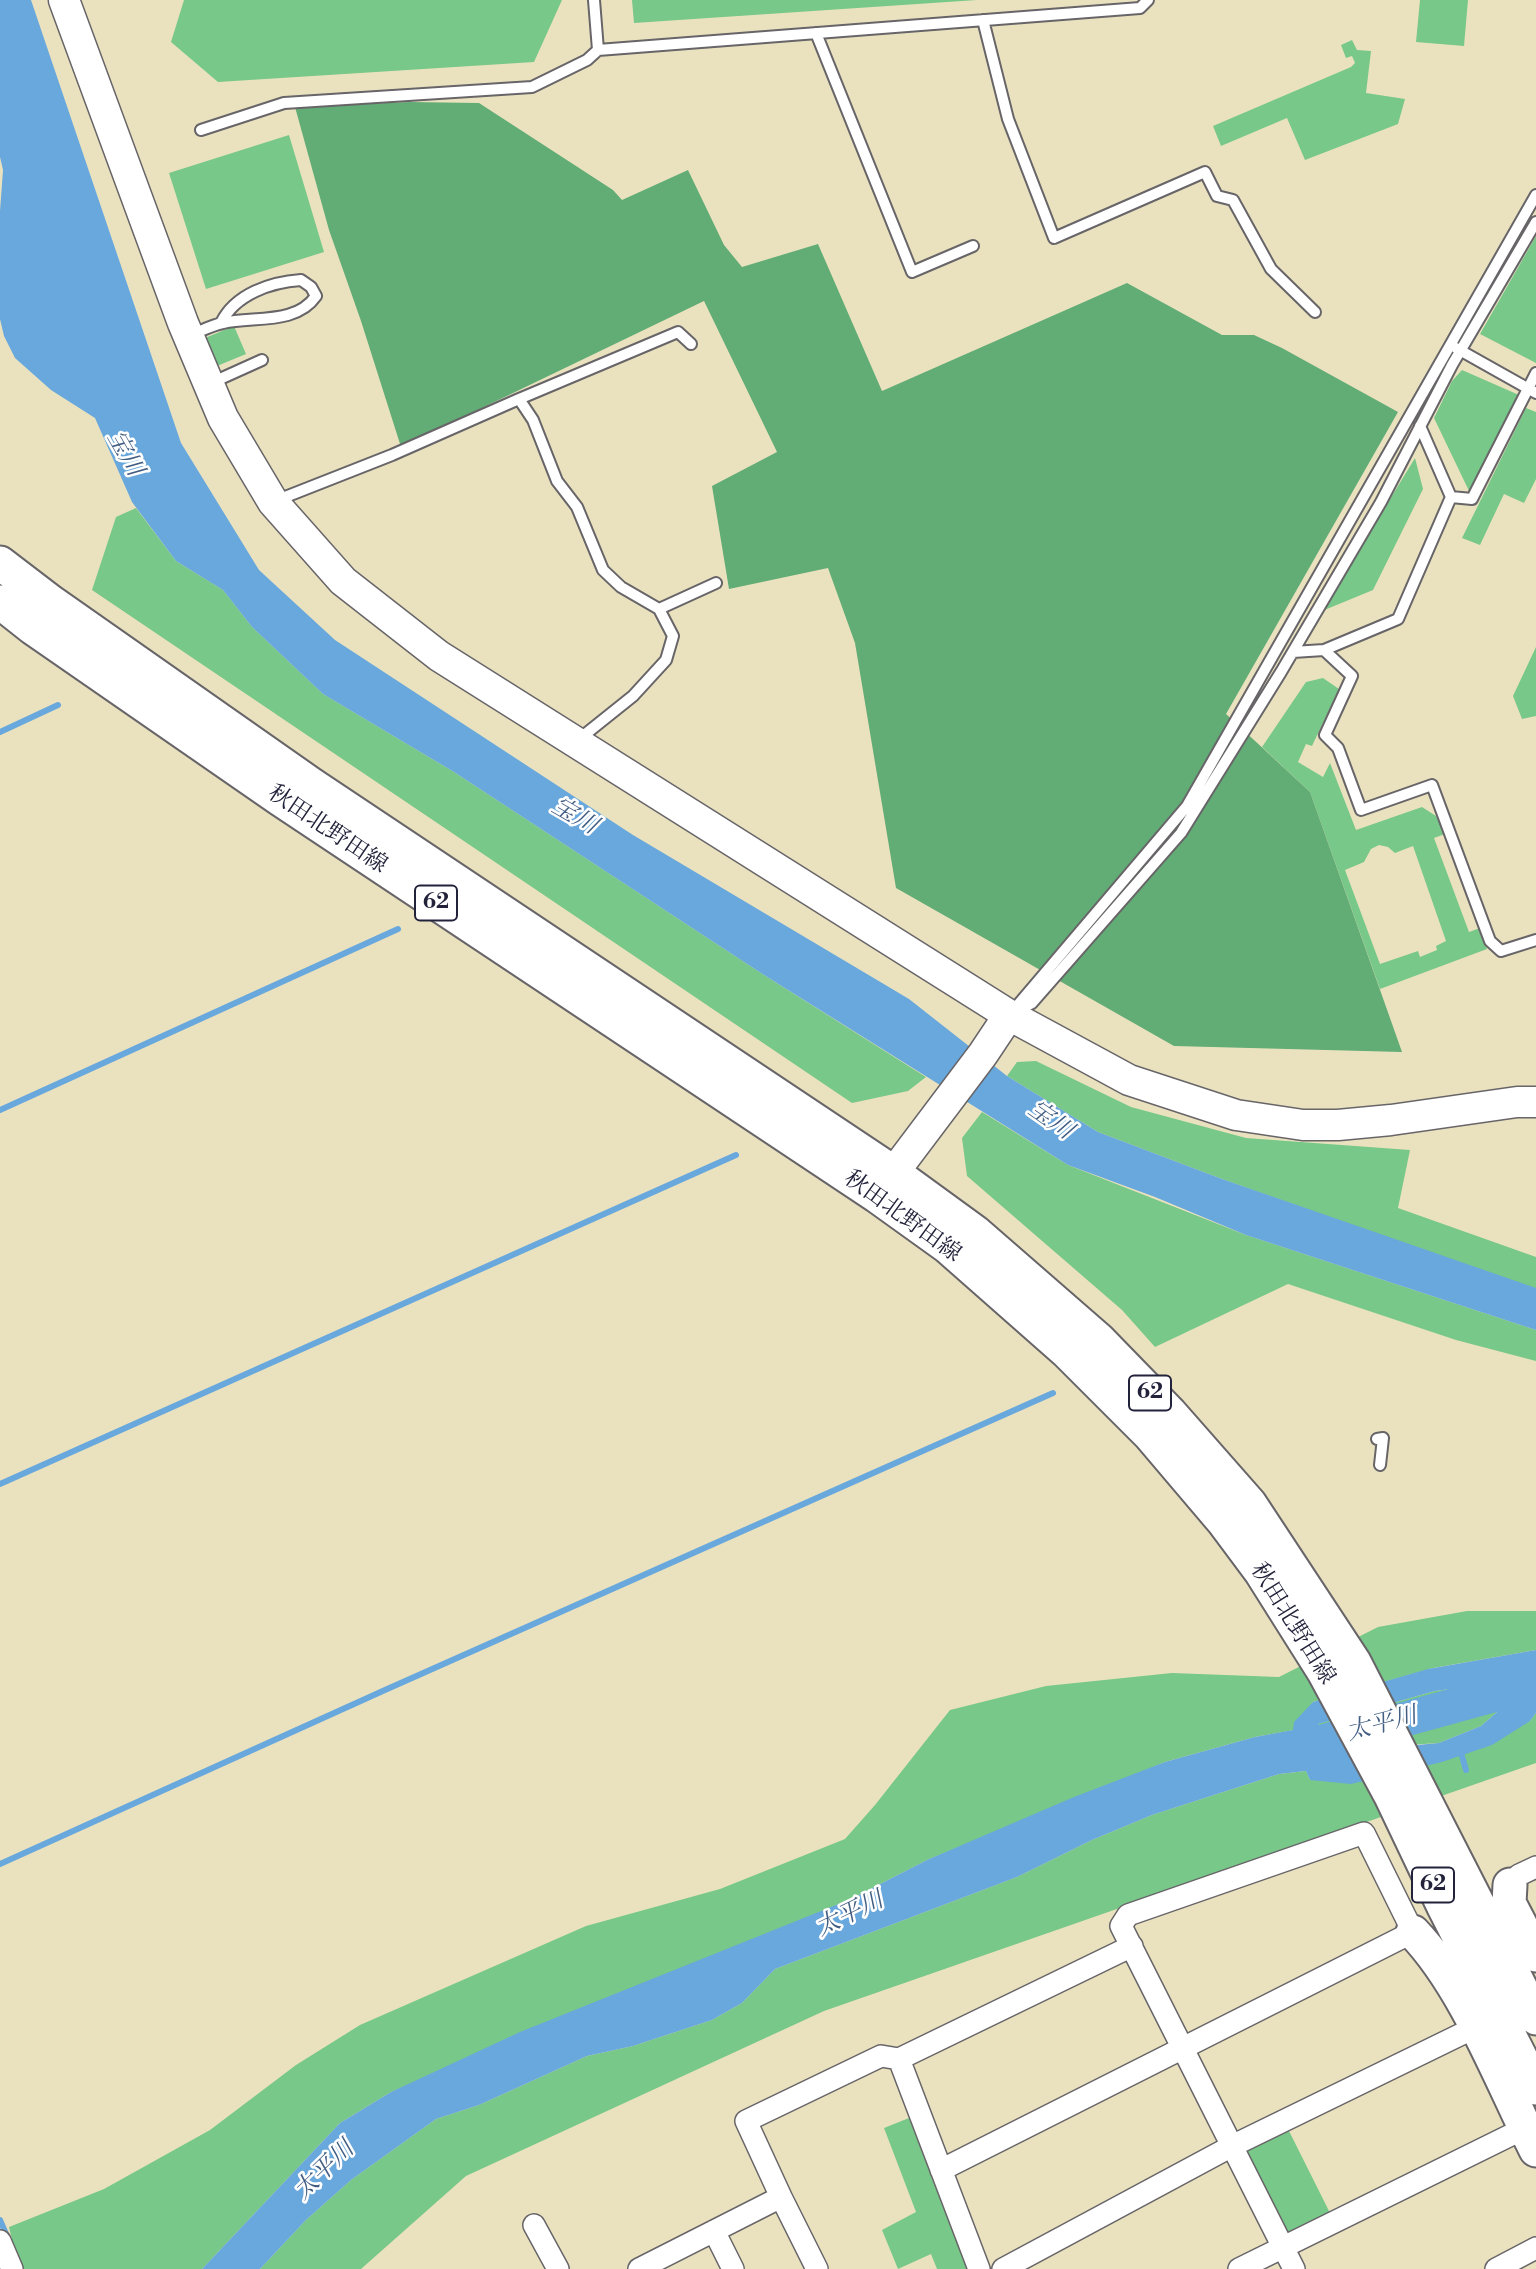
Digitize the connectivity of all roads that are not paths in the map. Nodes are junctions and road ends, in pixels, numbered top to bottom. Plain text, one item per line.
1 (64, 0) edge
2 (594, 0) edge
3 (1148, 0) edge
4 (982, 20) junction
5 (816, 33) junction
6 (598, 50) junction
7 (201, 130) dead end
8 (1536, 195) edge
9 (1536, 222) edge
10 (973, 246) dead end
11 (1315, 312) dead end
12 (221, 323) junction
13 (188, 337) junction
14 (691, 344) dead end
15 (1455, 348) junction
16 (262, 360) dead end
17 (1536, 373) edge
18 (208, 384) junction
19 (1532, 390) edge
20 (519, 399) junction
21 (1420, 426) junction
22 (1451, 497) junction
23 (272, 502) junction
24 (0, 563) edge
25 (716, 583) dead end
26 (0, 602) edge
27 (659, 609) junction
28 (1324, 650) junction
29 (1293, 652) junction
30 (576, 741) junction
31 (1536, 940) edge
32 (1009, 1015) junction
33 (1536, 1102) edge
34 (886, 1184) junction
35 (1377, 1439) dead end
36 (1380, 1465) dead end
37 (1405, 1790) junction
38 (1523, 1876) edge
39 (1413, 1932) junction
40 (1132, 1946) junction
41 (1536, 1955) edge
42 (1536, 2018) edge
43 (1476, 2027) junction
44 (1182, 2048) junction
45 (899, 2059) junction
46 (1536, 2088) edge
47 (1530, 2139) edge
48 (1232, 2146) junction
49 (941, 2170) junction
50 (781, 2197) junction
51 (534, 2225) dead end
52 (714, 2231) junction
53 (0, 2241) edge
54 (1283, 2247) junction
55 (1536, 2248) edge
56 (12, 2269) edge
57 (558, 2269) edge
58 (639, 2269) edge
59 (733, 2269) edge
60 (817, 2269) edge
61 (979, 2269) edge
62 (1003, 2269) edge
63 (1239, 2269) edge
64 (1294, 2269) edge
65 (1496, 2269) edge

1 - 13 street
2 - 6 lane
3 - 4 lane
4 - 5 lane
4 - 11 lane
5 - 6 lane
5 - 10 lane
6 - 7 lane
8 - 15 lane
9 - 15 lane
12 - 12 lane
12 - 13 lane
13 - 18 street
14 - 20 lane
15 - 19 lane
15 - 21 lane
15 - 32 lane
16 - 18 lane
17 - 19 lane
18 - 23 street
19 - 22 lane
20 - 23 lane
20 - 27 lane
21 - 22 lane
21 - 29 lane
22 - 28 lane
23 - 30 street
24 - 34 main road, 秋田北野田線 / 62
25 - 27 lane
26 - 34 main road, 秋田北野田線 / 62
27 - 30 lane
28 - 29 lane
28 - 31 lane
29 - 32 lane
30 - 32 street
32 - 33 street
32 - 34 street
34 - 37 main road, 秋田北野田線 / 62
35 - 36 lane
37 - 42 main road, 秋田北野田線 / 62
37 - 46 main road, 秋田北野田線 / 62
38 - 41 main road
39 - 40 street
39 - 43 main road
39 - 44 street
40 - 44 street
40 - 45 street
43 - 47 main road
43 - 48 street
44 - 48 street
44 - 49 street
45 - 49 street
45 - 50 street
47 - 54 street
48 - 54 street
48 - 62 street
49 - 61 street
50 - 52 street
50 - 60 street
51 - 57 street
52 - 58 street
52 - 59 street
53 - 56 street
54 - 63 street
54 - 64 street
55 - 65 street

